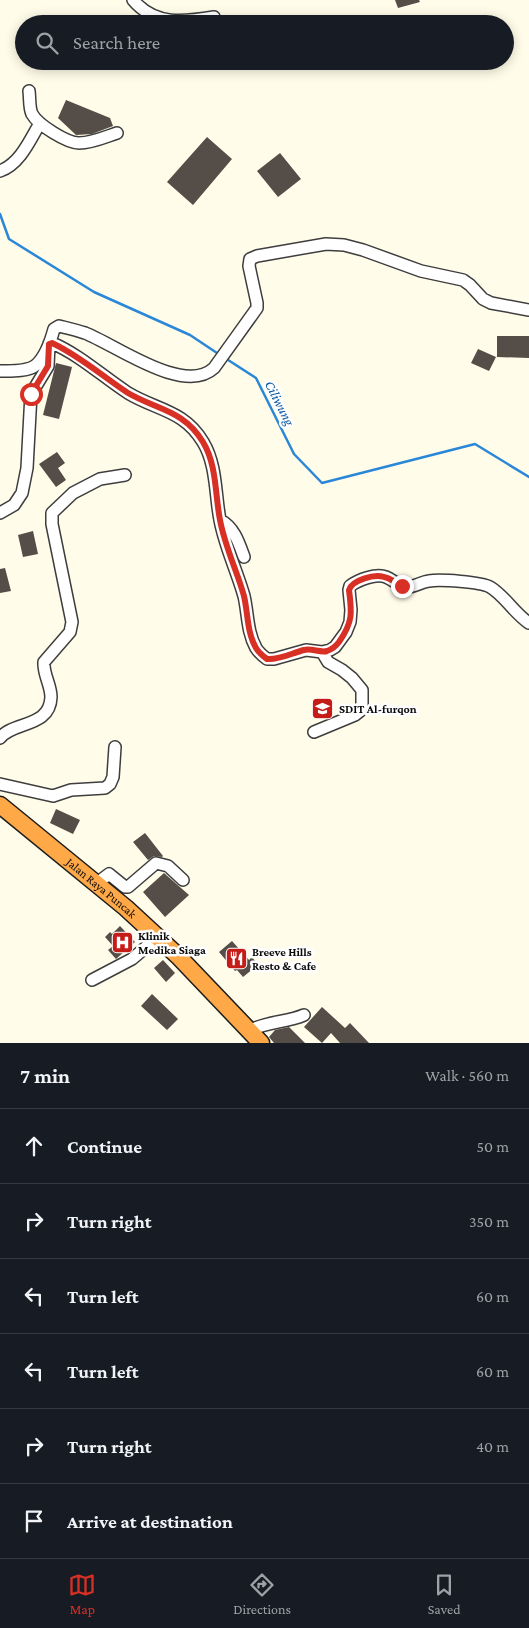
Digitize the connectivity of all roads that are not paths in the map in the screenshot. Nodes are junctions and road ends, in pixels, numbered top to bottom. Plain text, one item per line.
1 (133, 0) edge
2 (156, 15) edge
3 (29, 91) dead end
4 (40, 122) junction
5 (117, 133) dead end
6 (0, 171) edge
7 (529, 310) edge
8 (49, 344) junction
9 (0, 371) edge
10 (124, 475) dead end
11 (0, 513) edge
12 (220, 520) junction
13 (244, 556) dead end
14 (529, 624) edge
15 (322, 652) junction
16 (314, 732) dead end
17 (0, 738) edge
18 (115, 747) dead end
19 (0, 784) edge
20 (0, 805) edge
21 (183, 880) dead end
22 (97, 882) junction
23 (158, 937) junction
24 (92, 980) dead end
25 (304, 1015) dead end
26 (249, 1031) junction
27 (260, 1043) edge

1 - 2 street
3 - 4 street
4 - 5 street
4 - 6 street
7 - 8 street
8 - 9 street
8 - 11 street
8 - 12 street
10 - 17 street
12 - 13 street
12 - 15 street
14 - 15 street
15 - 16 street
18 - 19 street
20 - 22 highway, Jalan Raya Puncak
21 - 22 street
22 - 23 highway, Jalan Raya Puncak
23 - 24 street
23 - 26 highway, Jalan Raya Puncak
25 - 26 street
26 - 27 highway, Jalan Raya Puncak

